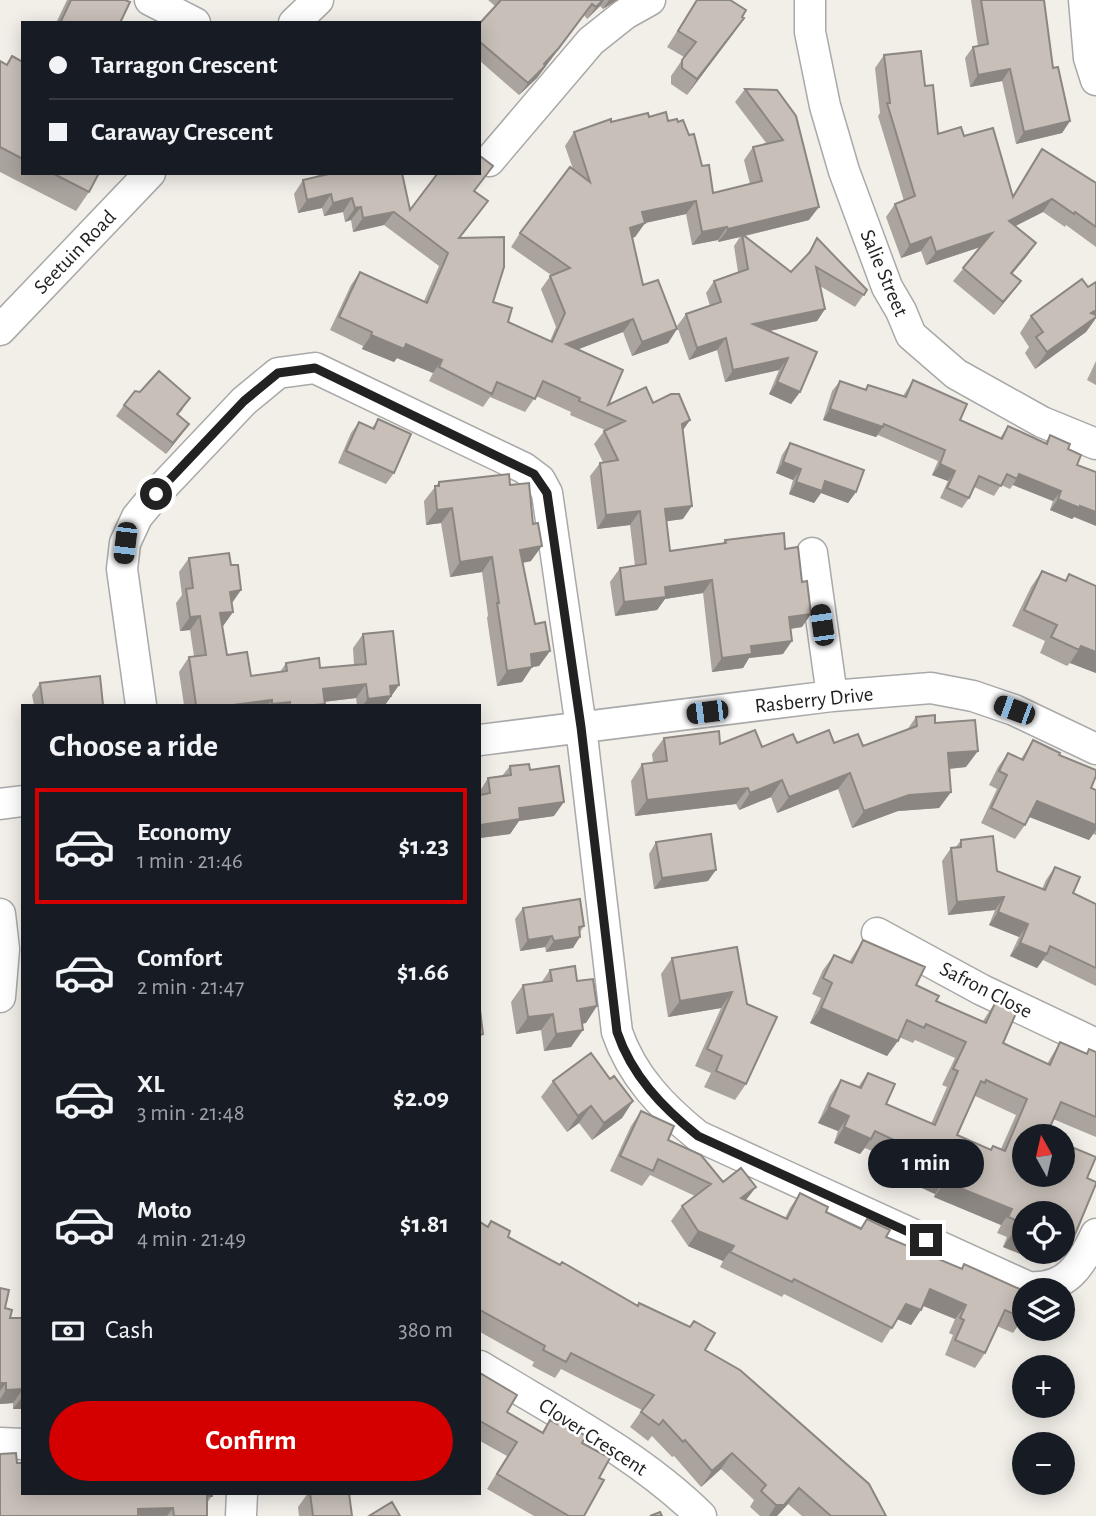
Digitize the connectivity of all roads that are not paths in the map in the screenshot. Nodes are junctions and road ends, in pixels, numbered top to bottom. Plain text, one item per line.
1 (150, 0) edge
2 (318, 0) edge
3 (650, 0) edge
4 (810, 0) edge
5 (1084, 0) edge
6 (190, 21) edge
7 (296, 21) edge
8 (1096, 80) edge
9 (489, 161) edge
10 (148, 175) edge
11 (0, 330) edge
12 (1096, 444) edge
13 (812, 553) dead end
14 (832, 696) junction
15 (141, 704) edge
16 (581, 727) junction
17 (481, 740) edge
18 (1096, 749) edge
19 (21, 801) edge
20 (0, 804) edge
21 (0, 914) edge
22 (877, 933) dead end
23 (0, 997) edge
24 (1096, 1044) edge
25 (1096, 1234) edge
26 (481, 1367) edge
27 (0, 1443) edge
28 (21, 1444) edge
29 (242, 1495) edge
30 (241, 1516) edge
31 (701, 1516) edge

1 - 6 street
2 - 7 street
3 - 9 street
4 - 12 street, Salie Street
5 - 8 street
10 - 11 street, Seetuin Road
13 - 14 street
14 - 16 street, Rasberry Drive
14 - 18 street, Rasberry Drive
15 - 16 street
16 - 17 street, Rasberry Drive
16 - 25 street
19 - 20 street
21 - 23 street
22 - 24 street, Safron Close
26 - 31 street, Clover Crescent
27 - 28 street
29 - 30 street

